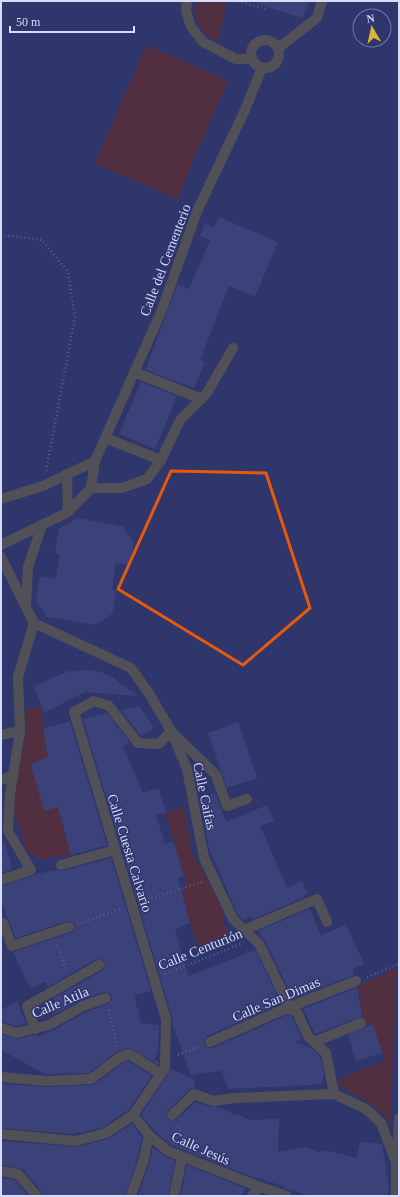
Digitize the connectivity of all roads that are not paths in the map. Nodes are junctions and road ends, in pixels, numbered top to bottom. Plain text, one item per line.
1 (187, 1) edge
2 (322, 1) edge
3 (278, 48) junction
4 (252, 59) junction
5 (262, 68) junction
6 (233, 348) dead end
7 (134, 372) junction
8 (202, 399) junction
9 (105, 438) junction
10 (161, 460) junction
11 (95, 461) junction
12 (67, 474) junction
13 (91, 488) junction
14 (1, 499) edge
15 (68, 512) junction
16 (42, 525) junction
17 (1, 545) edge
18 (1, 557) edge
19 (26, 608) junction
20 (34, 623) junction
21 (20, 731) junction
22 (171, 731) junction
23 (1, 735) edge
24 (13, 775) junction
25 (1, 780) edge
26 (247, 799) dead end
27 (4, 832) edge
28 (115, 850) junction
29 (61, 865) dead end
30 (1, 880) edge
31 (2, 921) edge
32 (327, 922) dead end
33 (69, 927) dead end
34 (244, 930) junction
35 (98, 965) dead end
36 (356, 982) road end
37 (106, 998) dead end
38 (287, 1008) junction
39 (361, 1023) dead end
40 (1, 1028) edge
41 (35, 1029) junction
42 (210, 1042) road end
43 (314, 1042) junction
44 (161, 1074) junction
45 (1, 1077) edge
46 (334, 1094) junction
47 (133, 1115) junction
48 (172, 1115) road end
49 (399, 1118) edge
50 (1, 1134) edge
51 (149, 1135) junction
52 (182, 1157) junction
53 (396, 1162) junction
54 (1, 1171) edge
55 (260, 1187) junction
56 (37, 1196) edge
57 (131, 1196) edge
58 (174, 1196) edge
59 (252, 1196) edge
60 (287, 1196) edge
61 (396, 1196) edge

1 - 4 street
2 - 3 street
3 - 4 street
3 - 5 street
4 - 5 street
5 - 7 street, Calle del Cementerio
6 - 8 street
7 - 8 street
7 - 9 street, Calle del Cementerio
8 - 10 street
9 - 10 street
9 - 11 street, Calle del Cementerio
10 - 13 street
11 - 12 street
11 - 13 street, Calle del Cementerio
12 - 14 street
12 - 15 street
13 - 15 street
15 - 16 street
16 - 17 street
16 - 19 street
18 - 19 street
19 - 20 street
20 - 21 street
20 - 22 street, Calle Caifas
21 - 23 street
21 - 24 street
22 - 26 street
22 - 28 street, Calle Cuesta Calvario
22 - 34 street, Calle Caifas
24 - 25 street
24 - 27 street
27 - 30 street
28 - 29 street
28 - 44 street, Calle Cuesta Calvario
31 - 33 street
32 - 34 street
34 - 38 street, Calle Caifas
35 - 41 street
36 - 38 street, Calle San Dimas
37 - 41 street, Calle Atila
38 - 42 street, Calle San Dimas
38 - 43 street
39 - 43 street
40 - 41 street, Calle Atila
43 - 46 street
44 - 45 street
44 - 47 street, Calle Cuesta Calvario
46 - 48 street
46 - 53 street
47 - 50 street
47 - 51 street, Calle Jesús
49 - 53 street
51 - 52 street, Calle Jesús
51 - 57 street
52 - 55 street, Calle Jesús
52 - 58 street
53 - 61 street
54 - 56 street
55 - 59 street
55 - 60 street, Calle Jesús

